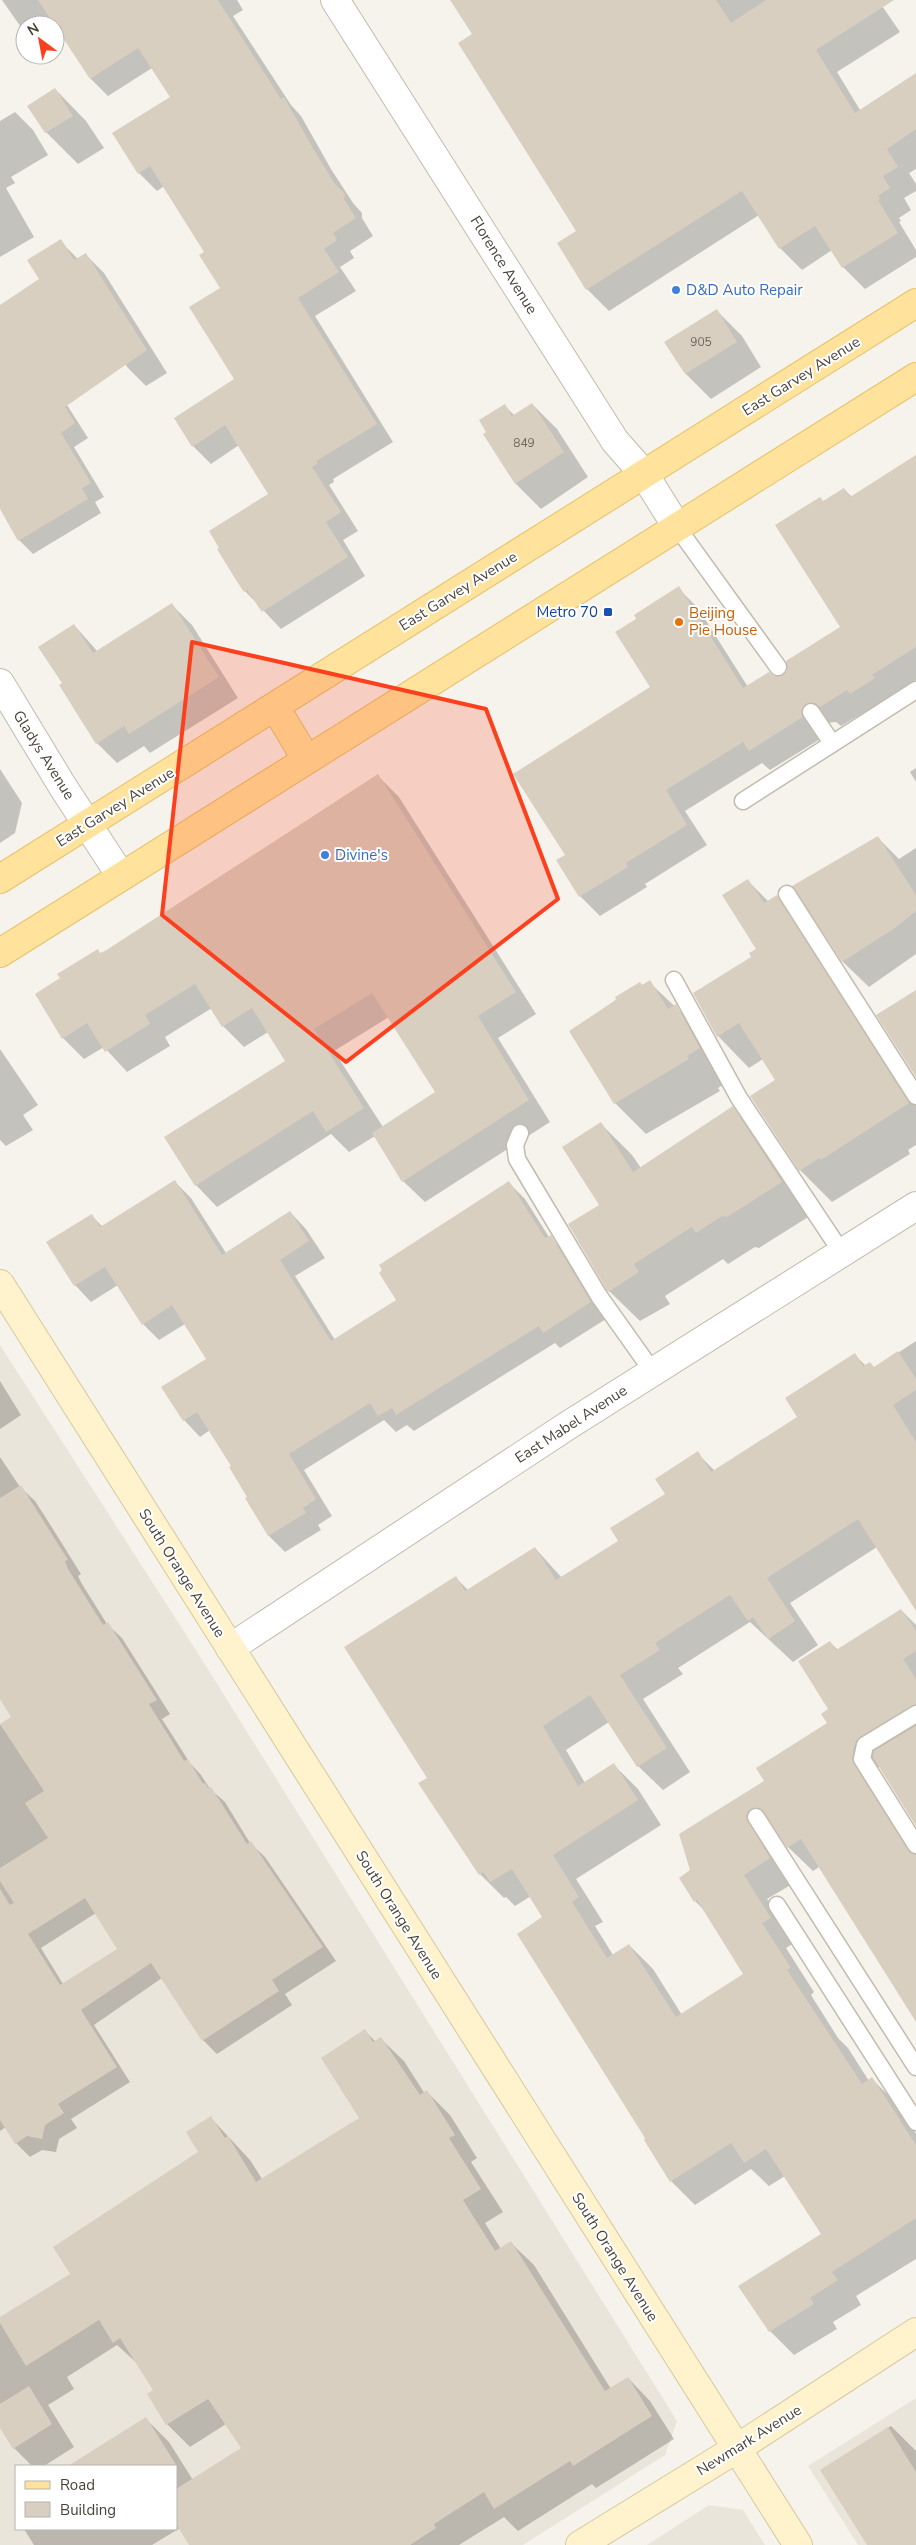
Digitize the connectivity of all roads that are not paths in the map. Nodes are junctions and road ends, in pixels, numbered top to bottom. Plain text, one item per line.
1 (335, 0) edge
2 (916, 303) edge
3 (916, 377) edge
4 (644, 474) junction
5 (677, 527) junction
6 (778, 666) dead end
7 (0, 683) edge
8 (916, 690) edge
9 (275, 707) junction
10 (812, 712) dead end
11 (832, 743) junction
12 (307, 760) junction
13 (743, 800) dead end
14 (88, 825) junction
15 (121, 876) junction
16 (0, 880) edge
17 (787, 894) dead end
18 (0, 953) edge
19 (674, 980) dead end
20 (916, 1096) edge
21 (520, 1133) dead end
22 (916, 1206) edge
23 (842, 1253) junction
24 (0, 1284) edge
25 (653, 1372) junction
26 (230, 1648) junction
27 (916, 1714) edge
28 (756, 1817) dead end
29 (916, 1845) edge
30 (777, 1905) dead end
31 (916, 2068) edge
32 (916, 2122) edge
33 (916, 2332) edge
34 (736, 2449) junction
35 (580, 2545) edge
36 (798, 2545) edge

1 - 4 street, Florence Avenue
2 - 4 main road, East Garvey Avenue
3 - 5 main road
4 - 5 street, Florence Avenue
4 - 9 main road, East Garvey Avenue
5 - 6 lane
5 - 12 main road
7 - 14 street, Gladys Avenue
8 - 11 lane
9 - 12 main road
9 - 14 main road, East Garvey Avenue
10 - 11 lane
11 - 13 lane
12 - 15 main road
14 - 15 street, Gladys Avenue
14 - 16 main road, East Garvey Avenue
15 - 18 main road
17 - 20 lane
19 - 23 lane
21 - 25 lane
22 - 23 street, East Mabel Avenue
23 - 25 street, East Mabel Avenue
24 - 26 street, South Orange Avenue
25 - 26 street, East Mabel Avenue
26 - 34 street, South Orange Avenue
27 - 29 lane
28 - 31 lane
30 - 32 lane
33 - 34 street, Newmark Avenue
34 - 35 street, Newmark Avenue
34 - 36 street, South Orange Avenue

